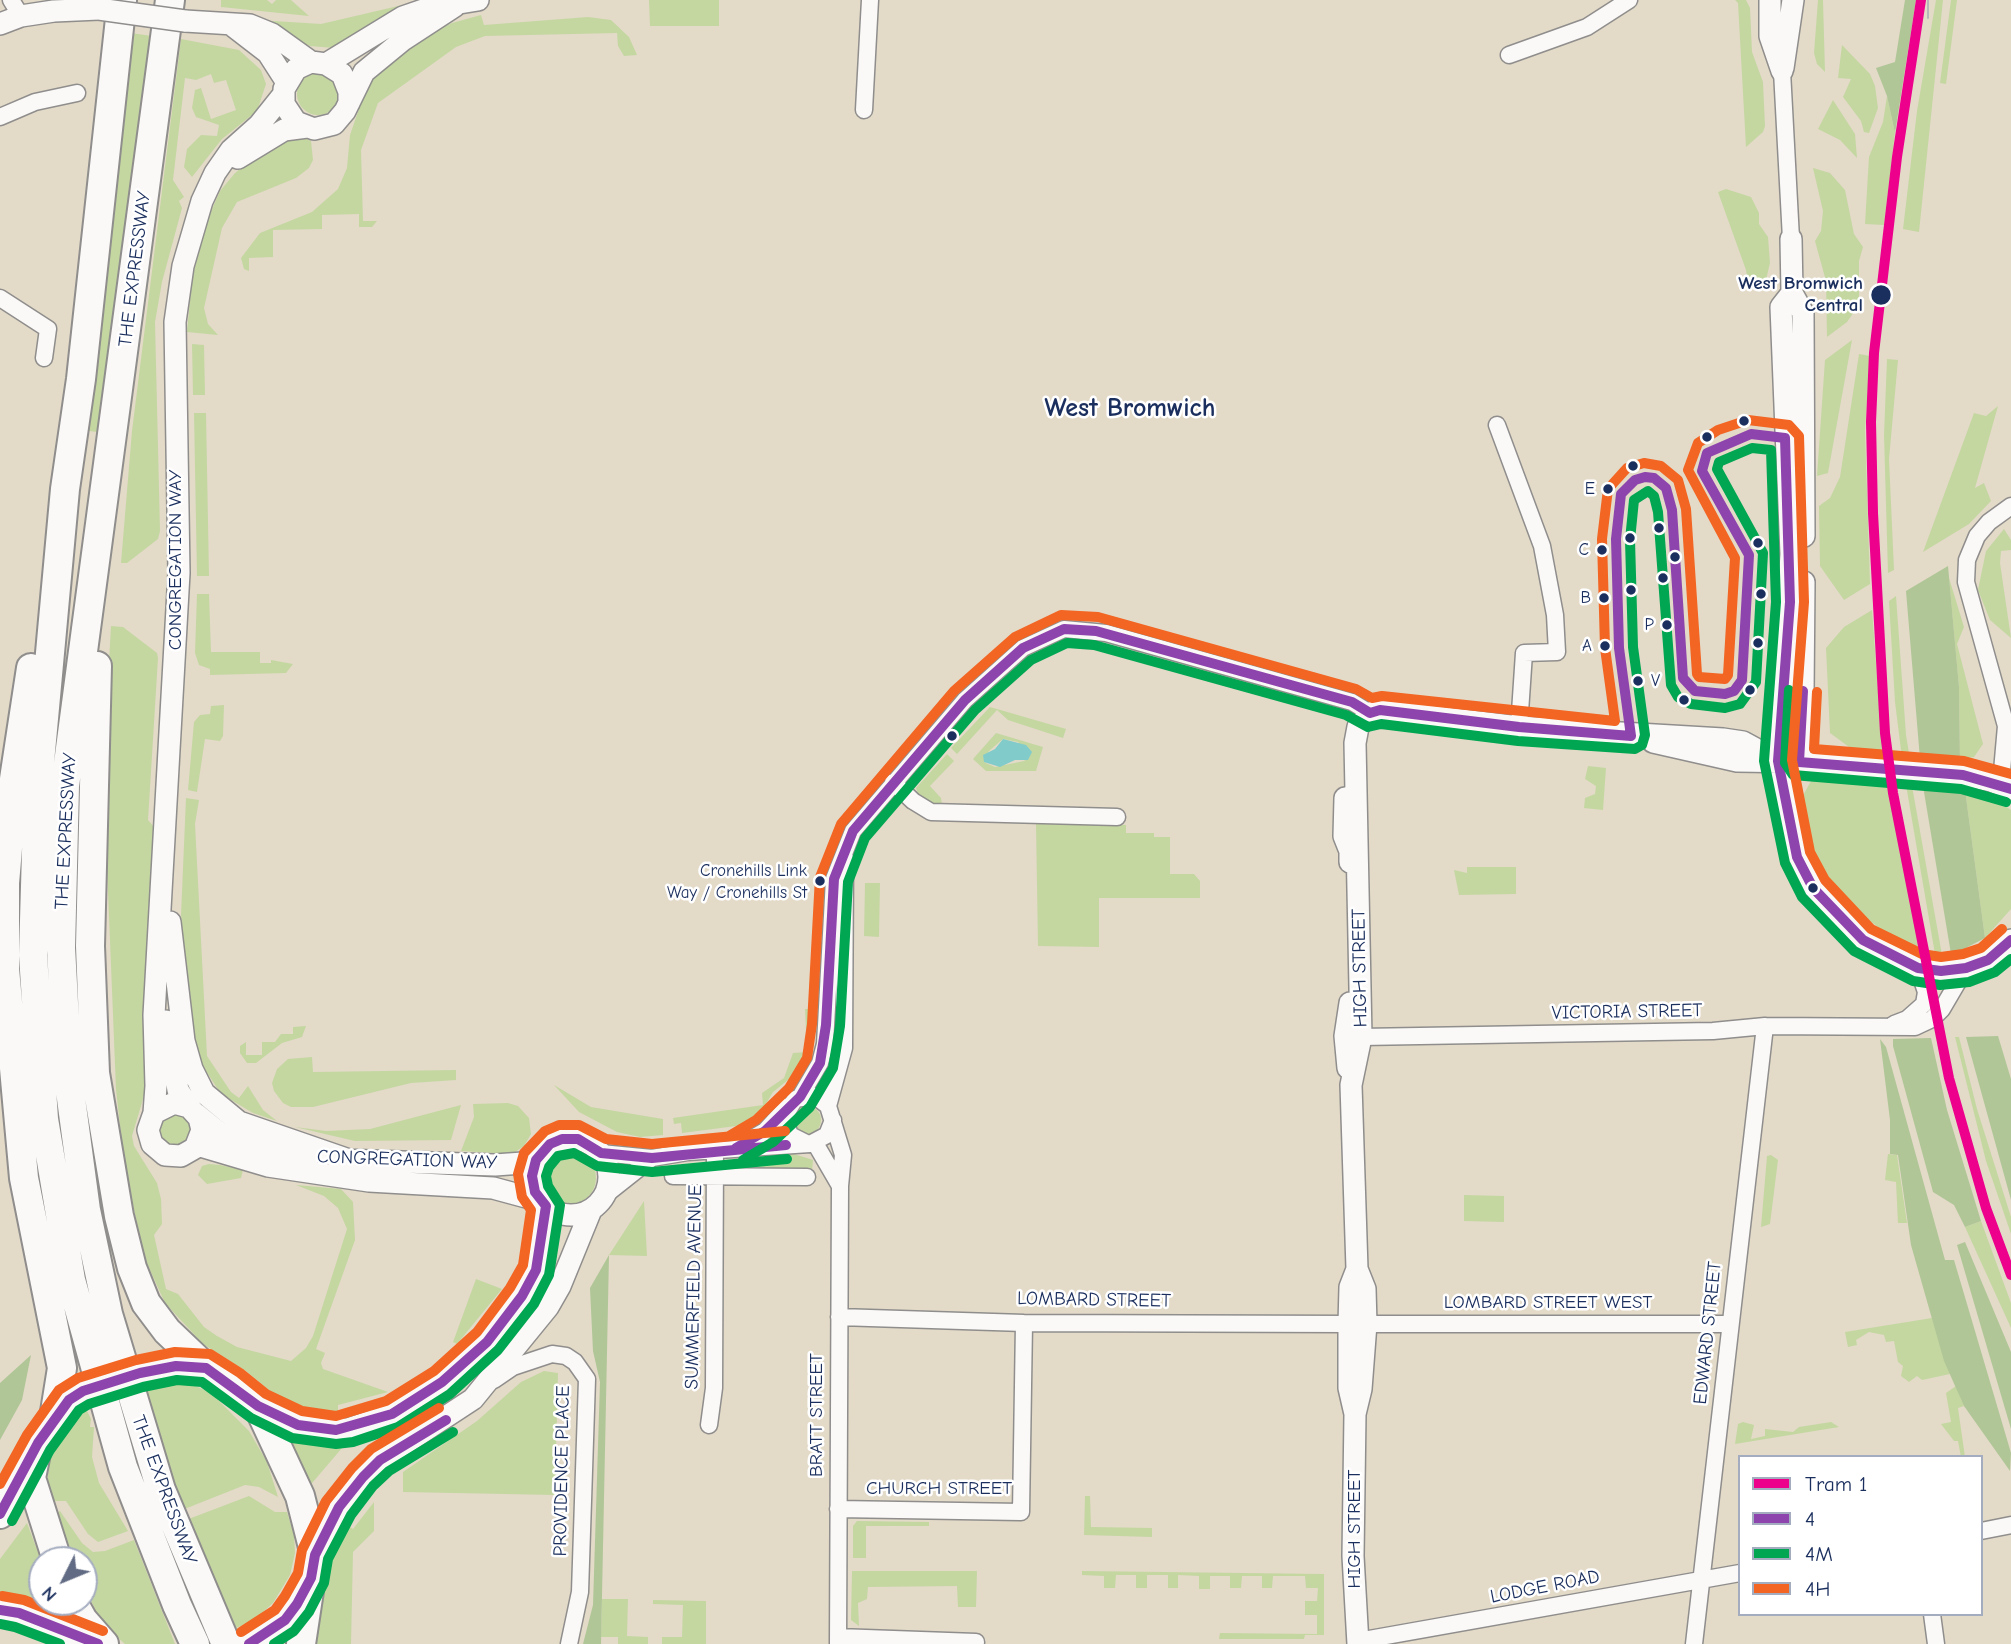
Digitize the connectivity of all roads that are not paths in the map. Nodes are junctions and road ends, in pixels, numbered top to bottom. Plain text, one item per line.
1 (870, 0) edge
2 (1629, 0) edge
3 (1770, 0) edge
4 (1793, 0) edge
5 (471, 2) edge
6 (110, 5) edge
7 (16, 8) edge
8 (177, 10) edge
9 (0, 24) edge
10 (233, 26) junction
11 (1509, 55) dead end
12 (318, 63) junction
13 (1782, 71) junction
14 (285, 88) junction
15 (76, 93) dead end
16 (349, 103) junction
17 (864, 110) dead end
18 (0, 117) edge
19 (307, 127) junction
20 (215, 173) junction
21 (1791, 239) joint
22 (0, 298) edge
23 (44, 358) dead end
24 (1497, 425) dead end
25 (65, 489) junction
26 (2011, 506) edge
27 (103, 517) junction
28 (1370, 713) junction
29 (1519, 727) junction
30 (1355, 743) junction
31 (1788, 761) junction
32 (893, 782) junction
33 (2009, 789) edge
34 (1117, 817) dead end
35 (844, 856) junction
36 (164, 877) junction
37 (2011, 940) edge
38 (158, 953) junction
39 (1988, 960) junction
40 (2011, 963) edge
41 (1913, 966) junction
42 (1966, 968) junction
43 (1914, 1021) junction
44 (1765, 1026) junction
45 (1361, 1037) junction
46 (1351, 1076) junction
47 (795, 1100) junction
48 (193, 1111) junction
49 (154, 1113) junction
50 (831, 1113) junction
51 (810, 1143) junction
52 (197, 1145) junction
53 (736, 1148) junction
54 (715, 1150) junction
55 (542, 1152) junction
56 (601, 1153) junction
57 (652, 1158) junction
58 (352, 1161) junction
59 (673, 1176) dead end
60 (716, 1176) junction
61 (807, 1177) dead end
62 (840, 1185) junction
63 (543, 1203) junction
64 (598, 1203) junction
65 (839, 1317) junction
66 (1024, 1323) junction
67 (1357, 1324) junction
68 (1730, 1324) junction
69 (206, 1368) junction
70 (483, 1387) junction
71 (258, 1406) junction
72 (54, 1418) junction
73 (709, 1425) dead end
74 (38, 1443) junction
75 (838, 1509) junction
76 (0, 1514) edge
77 (2011, 1525) edge
78 (1983, 1531) edge
79 (53, 1546) edge
80 (313, 1566) junction
81 (1738, 1573) edge
82 (1700, 1580) junction
83 (0, 1610) edge
84 (80, 1616) edge
85 (1932, 1616) edge
86 (838, 1641) edge
87 (976, 1642) dead end
88 (1358, 1642) edge
89 (98, 1644) edge
90 (104, 1644) edge
91 (195, 1644) edge
92 (226, 1644) edge
93 (249, 1644) edge
94 (301, 1644) edge
95 (569, 1644) edge
96 (1694, 1644) edge
97 (1936, 1644) edge

1 - 17 street
2 - 11 street
3 - 13 street
4 - 13 street
5 - 12 street
5 - 16 street
6 - 7 street
6 - 8 street, bridge
6 - 25 highway, THE EXPRESSWAY
7 - 9 street
8 - 10 street
8 - 27 highway, THE EXPRESSWAY
10 - 12 street
10 - 14 street
12 - 14 street
12 - 16 street
13 - 21 street
14 - 19 street
14 - 20 street, CONGREGATION WAY
15 - 18 street
16 - 19 street
19 - 20 street
20 - 36 street, CONGREGATION WAY
21 - 31 street
22 - 23 street
24 - 29 street
25 - 72 highway
25 - 91 highway, THE EXPRESSWAY
26 - 33 street
27 - 69 highway
27 - 92 highway, THE EXPRESSWAY
28 - 29 street
28 - 30 street, HIGH STREET
28 - 32 street
29 - 31 street
30 - 45 street, HIGH STREET
30 - 46 street
31 - 33 street
31 - 41 street
32 - 34 street
32 - 35 street
35 - 47 street
35 - 50 street
36 - 38 street, CONGREGATION WAY
36 - 58 street
37 - 39 street
38 - 48 street, CONGREGATION WAY
38 - 49 street, CONGREGATION WAY
39 - 40 street
39 - 42 street
41 - 42 street
41 - 43 street
42 - 43 street
43 - 44 street, VICTORIA STREET
44 - 45 street, VICTORIA STREET
44 - 68 street, EDWARD STREET
45 - 46 street, HIGH STREET
46 - 67 street, HIGH STREET
47 - 50 street
47 - 51 street
47 - 53 street
48 - 49 street
48 - 52 street, CONGREGATION WAY
48 - 58 street, CONGREGATION WAY
49 - 52 street, CONGREGATION WAY
50 - 51 street
50 - 62 street, BRATT STREET
51 - 53 street
51 - 62 street
52 - 63 street, CONGREGATION WAY
53 - 54 street
54 - 57 street
54 - 60 street, SUMMERFIELD AVENUE
55 - 56 street
55 - 58 street, CONGREGATION WAY
55 - 63 street
56 - 57 street
56 - 64 street
57 - 64 street
59 - 60 street
60 - 61 street
60 - 73 street, SUMMERFIELD AVENUE
62 - 65 street, BRATT STREET
63 - 64 street
63 - 71 street
64 - 70 street
65 - 66 street, LOMBARD STREET
65 - 75 street, BRATT STREET
66 - 67 street, LOMBARD STREET
66 - 75 street, CHURCH STREET
67 - 68 street, LOMBARD STREET WEST
67 - 88 street, HIGH STREET
68 - 82 street, EDWARD STREET
69 - 71 highway
69 - 72 highway, bridge
70 - 80 street
70 - 95 street, PROVIDENCE PLACE
71 - 80 highway
72 - 74 highway
74 - 76 highway
74 - 79 highway
75 - 86 street, BRATT STREET
77 - 78 street
80 - 93 highway
80 - 94 highway
81 - 82 street, LODGE ROAD
82 - 88 street, LODGE ROAD
82 - 96 street, EDWARD STREET
83 - 89 highway
84 - 90 highway
85 - 97 street
86 - 87 street

